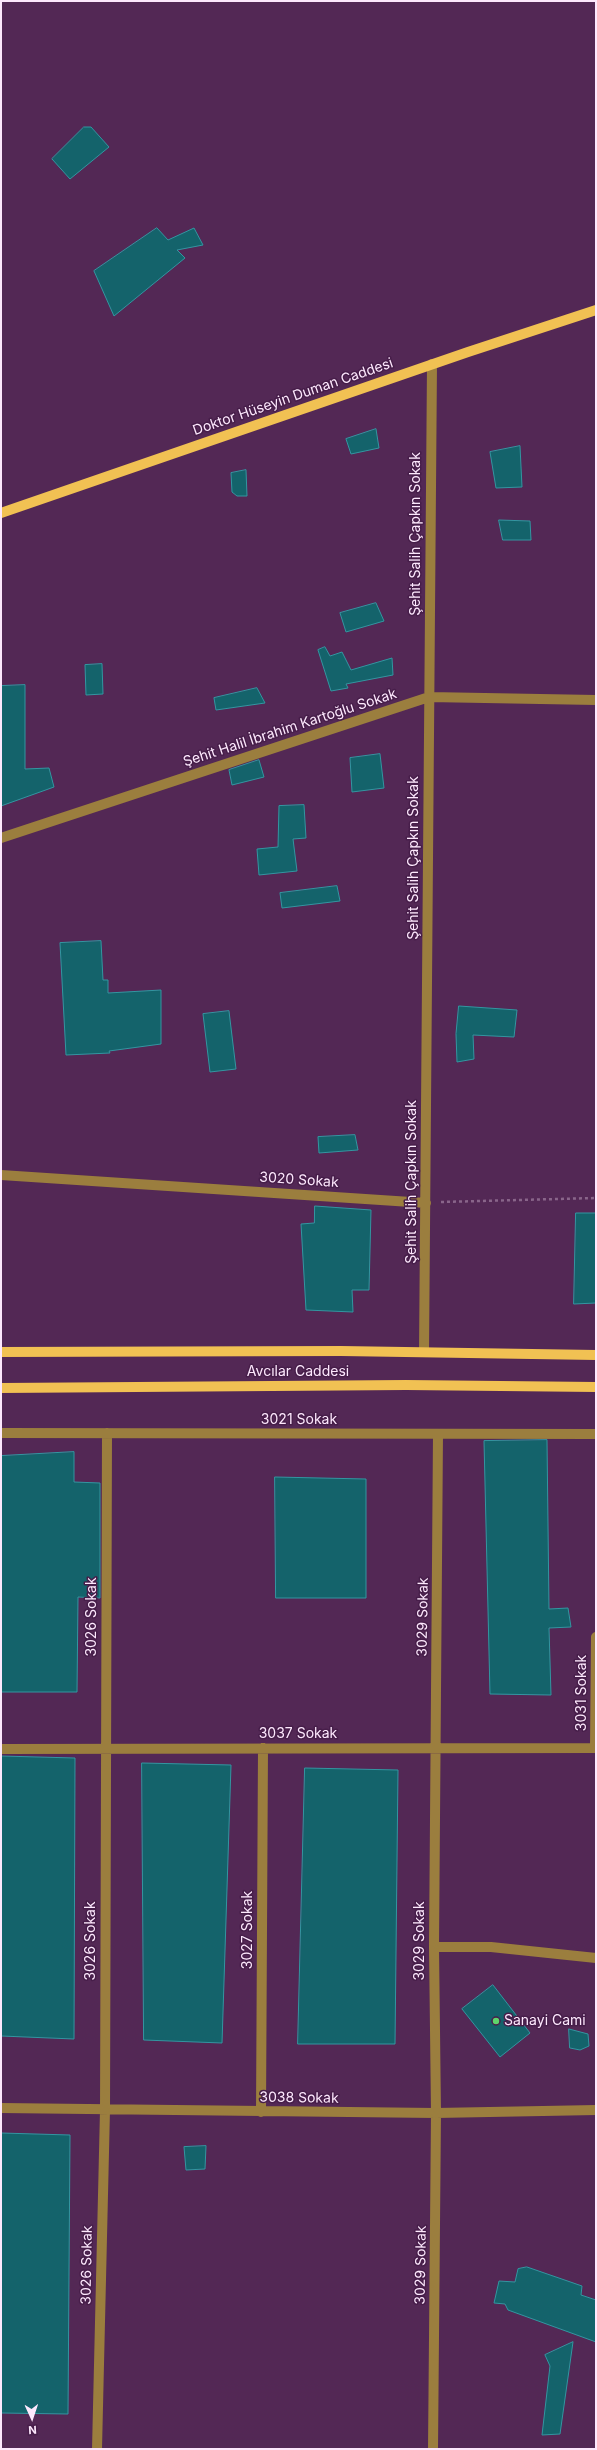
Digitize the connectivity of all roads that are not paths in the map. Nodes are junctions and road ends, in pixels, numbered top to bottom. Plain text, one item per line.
1 (596, 310) edge
2 (432, 364) junction
3 (1, 513) edge
4 (429, 697) junction
5 (596, 700) edge
6 (1, 838) edge
7 (1, 1175) edge
8 (426, 1203) junction
9 (1, 1352) edge
10 (424, 1352) junction
11 (596, 1355) edge
12 (596, 1387) edge
13 (1, 1388) edge
14 (1, 1433) edge
15 (107, 1433) junction
16 (438, 1434) junction
17 (596, 1434) edge
18 (596, 1637) edge
19 (263, 1748) junction
20 (436, 1748) junction
21 (596, 1748) edge
22 (1, 1749) edge
23 (106, 1749) junction
24 (434, 1947) junction
25 (596, 1958) edge
26 (1, 2108) edge
27 (105, 2110) junction
28 (596, 2110) edge
29 (261, 2112) junction
30 (436, 2113) junction
31 (97, 2449) edge
32 (433, 2449) edge

1 - 2 main road, Doktor Hüseyin Duman Caddesi
2 - 3 main road, Doktor Hüseyin Duman Caddesi
2 - 4 street, Şehit Salih Çapkın Sokak
4 - 5 street, Şehit Halil İbrahim Kartoğlu Sokak
4 - 6 street, Şehit Halil İbrahim Kartoğlu Sokak
4 - 8 street, Şehit Salih Çapkın Sokak
7 - 8 street, 3020 Sokak
8 - 10 street, Şehit Salih Çapkın Sokak
9 - 10 main road, Avcılar Caddesi
10 - 11 main road, Avcılar Caddesi
12 - 13 main road, Avcılar Caddesi
14 - 15 street, 3021 Sokak
15 - 16 street, 3021 Sokak
15 - 23 street, 3026 Sokak
16 - 17 street, 3021 Sokak
16 - 20 street, 3029 Sokak
18 - 21 street, 3031 Sokak
19 - 20 street, 3037 Sokak
19 - 23 street, 3037 Sokak
19 - 29 street, 3027 Sokak
20 - 21 street, 3037 Sokak
20 - 24 street, 3029 Sokak
22 - 23 street, 3037 Sokak
23 - 27 street, 3026 Sokak
24 - 25 street
24 - 30 street, 3029 Sokak
26 - 27 street, 3038 Sokak
27 - 29 street, 3038 Sokak
27 - 31 street, 3026 Sokak
28 - 30 street, 3038 Sokak
29 - 30 street, 3038 Sokak
30 - 32 street, 3029 Sokak

